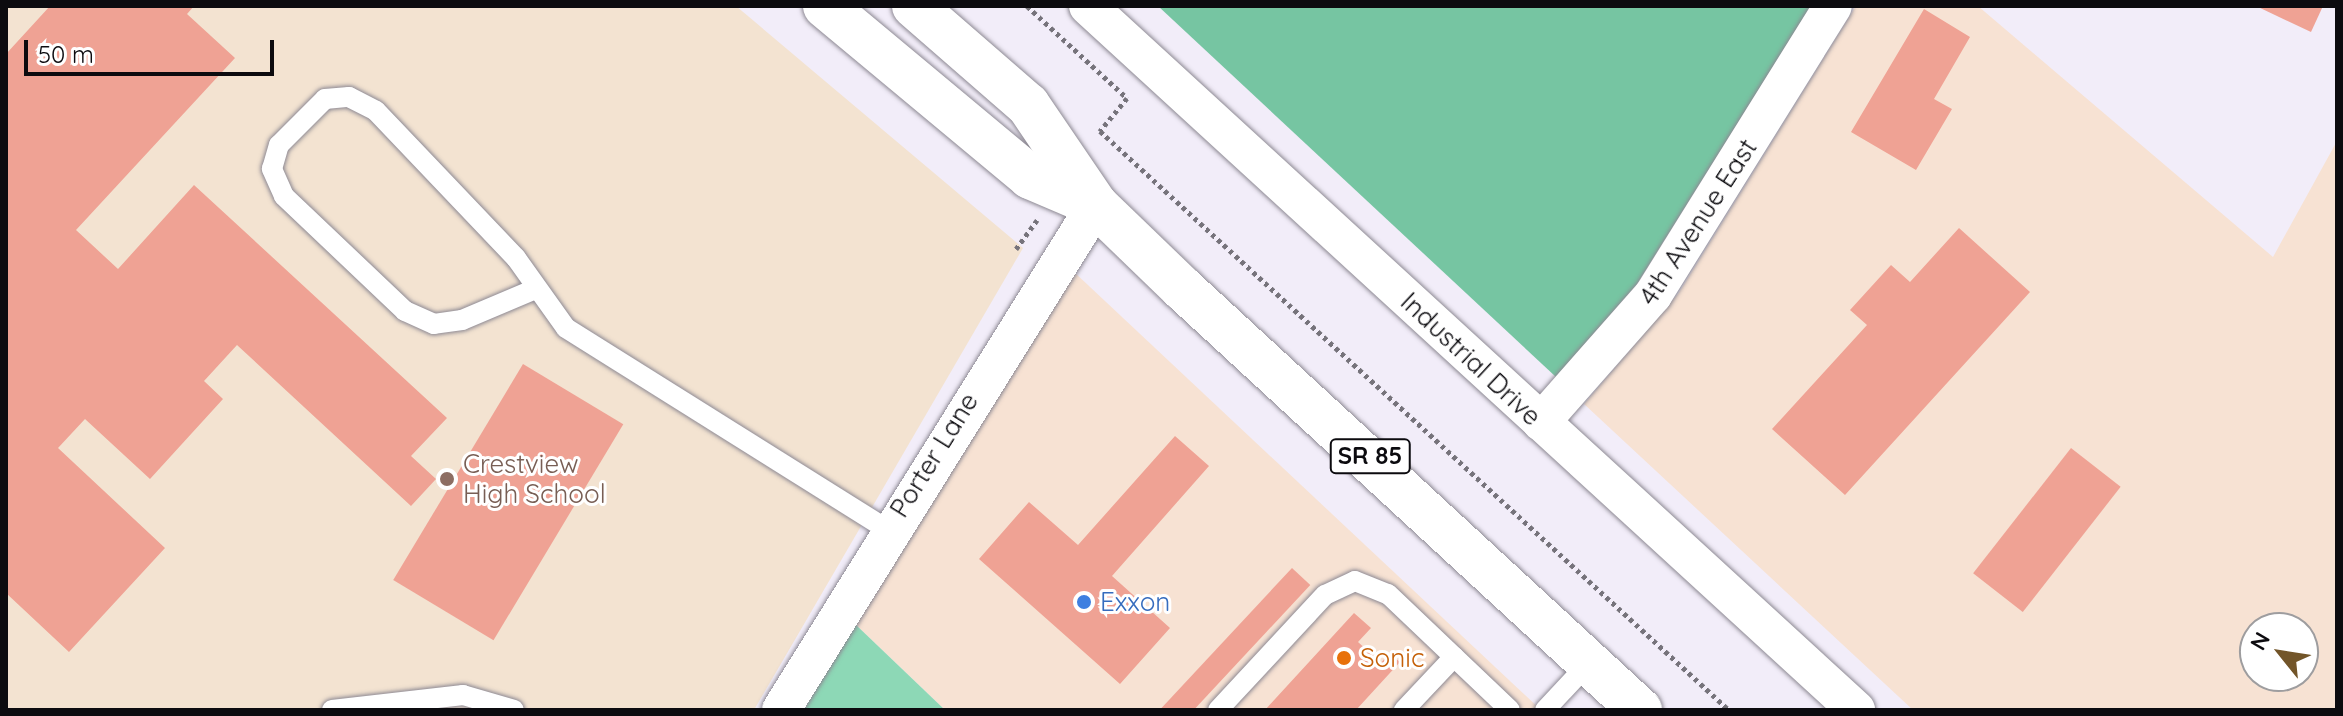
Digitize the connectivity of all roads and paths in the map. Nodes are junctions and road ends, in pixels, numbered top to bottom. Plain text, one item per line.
1 (825, 6) edge
2 (914, 6) edge
3 (1027, 6) edge
4 (1088, 6) edge
5 (1833, 6) edge
6 (1096, 205) junction
7 (533, 290) junction
8 (1541, 422) junction
9 (888, 530) junction
10 (1454, 657) junction
11 (1589, 663) junction
12 (332, 710) edge
13 (514, 710) edge
14 (781, 710) edge
15 (1218, 710) edge
16 (1404, 710) edge
17 (1510, 710) edge
18 (1545, 710) edge
19 (1640, 710) edge
20 (1729, 710) edge
21 (1856, 710) edge

1 - 6 main road, SR 85
2 - 6 main road, SR 85
3 - 20 path
4 - 8 street, Industrial Drive
5 - 8 street, 4th Avenue East
6 - 9 street, Porter Lane
6 - 11 main road, SR 85
7 - 7 lane
7 - 9 lane
8 - 21 street, Industrial Drive
9 - 14 street, Porter Lane
10 - 15 lane
10 - 16 lane
10 - 17 lane
11 - 18 lane
11 - 19 main road, SR 85
12 - 13 lane

